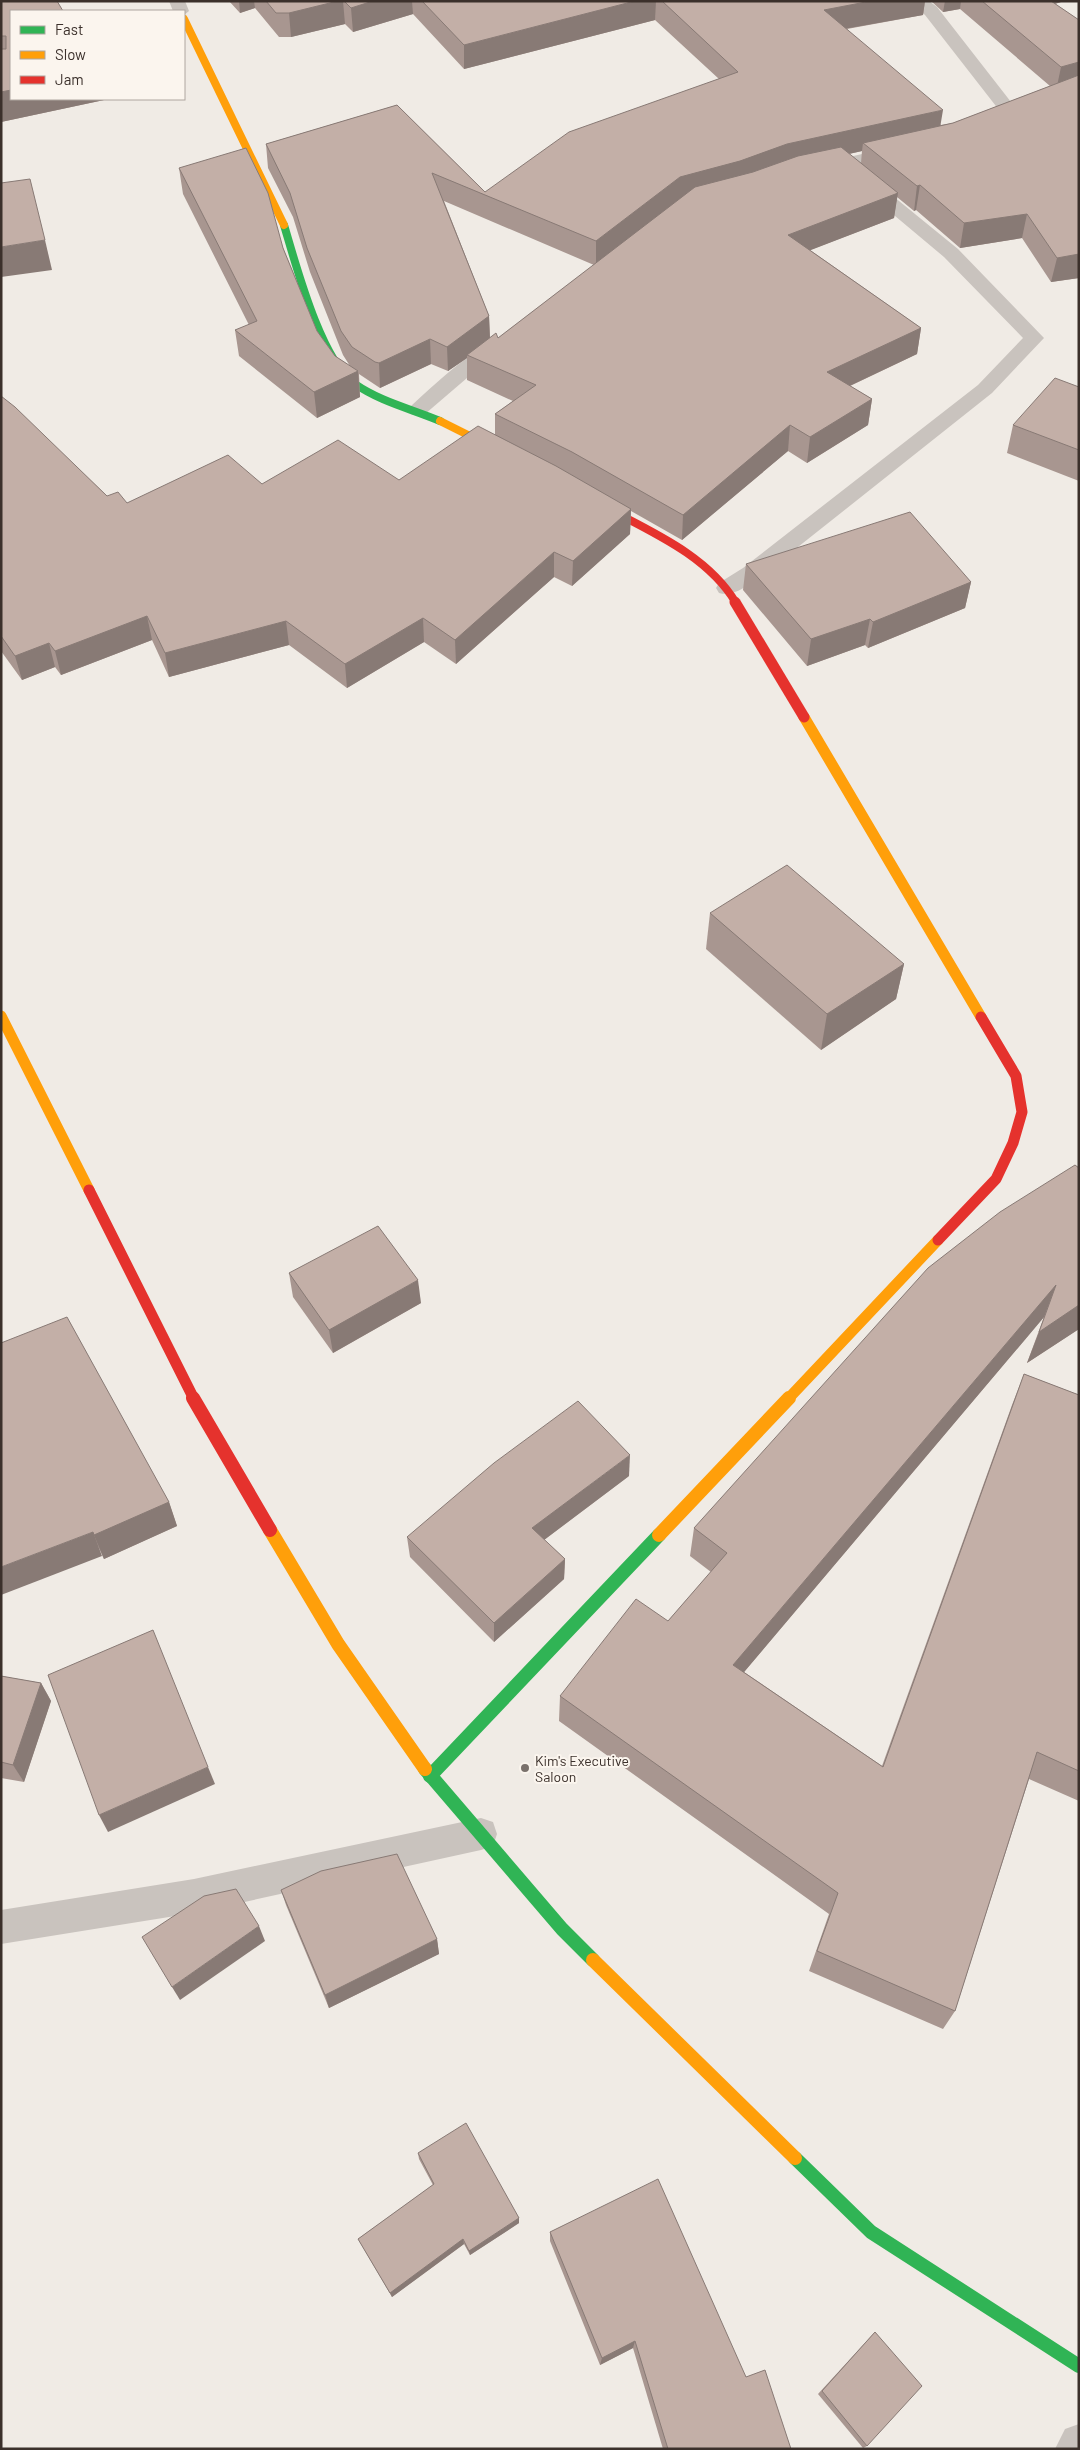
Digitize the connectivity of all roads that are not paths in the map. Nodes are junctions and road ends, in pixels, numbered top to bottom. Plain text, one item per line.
1 (918, 1) edge
2 (185, 23) edge
3 (188, 39) edge
4 (1030, 108) edge
5 (1012, 115) junction
6 (994, 122) edge
7 (915, 147) edge
8 (514, 336) edge
9 (418, 410) junction
10 (512, 457) edge
11 (588, 498) edge
12 (727, 588) junction
13 (1, 1016) edge
14 (430, 1776) junction
15 (480, 1834) junction
16 (1, 1927) edge
17 (1079, 2366) edge
18 (1079, 2443) edge
19 (1074, 2449) edge

1 - 5 street
2 - 3 street
3 - 9 street
4 - 5 street
5 - 6 street
7 - 12 street
8 - 9 street
9 - 10 street
11 - 12 street
12 - 14 street
13 - 14 street
14 - 15 street
15 - 16 street
15 - 17 street
18 - 19 street

